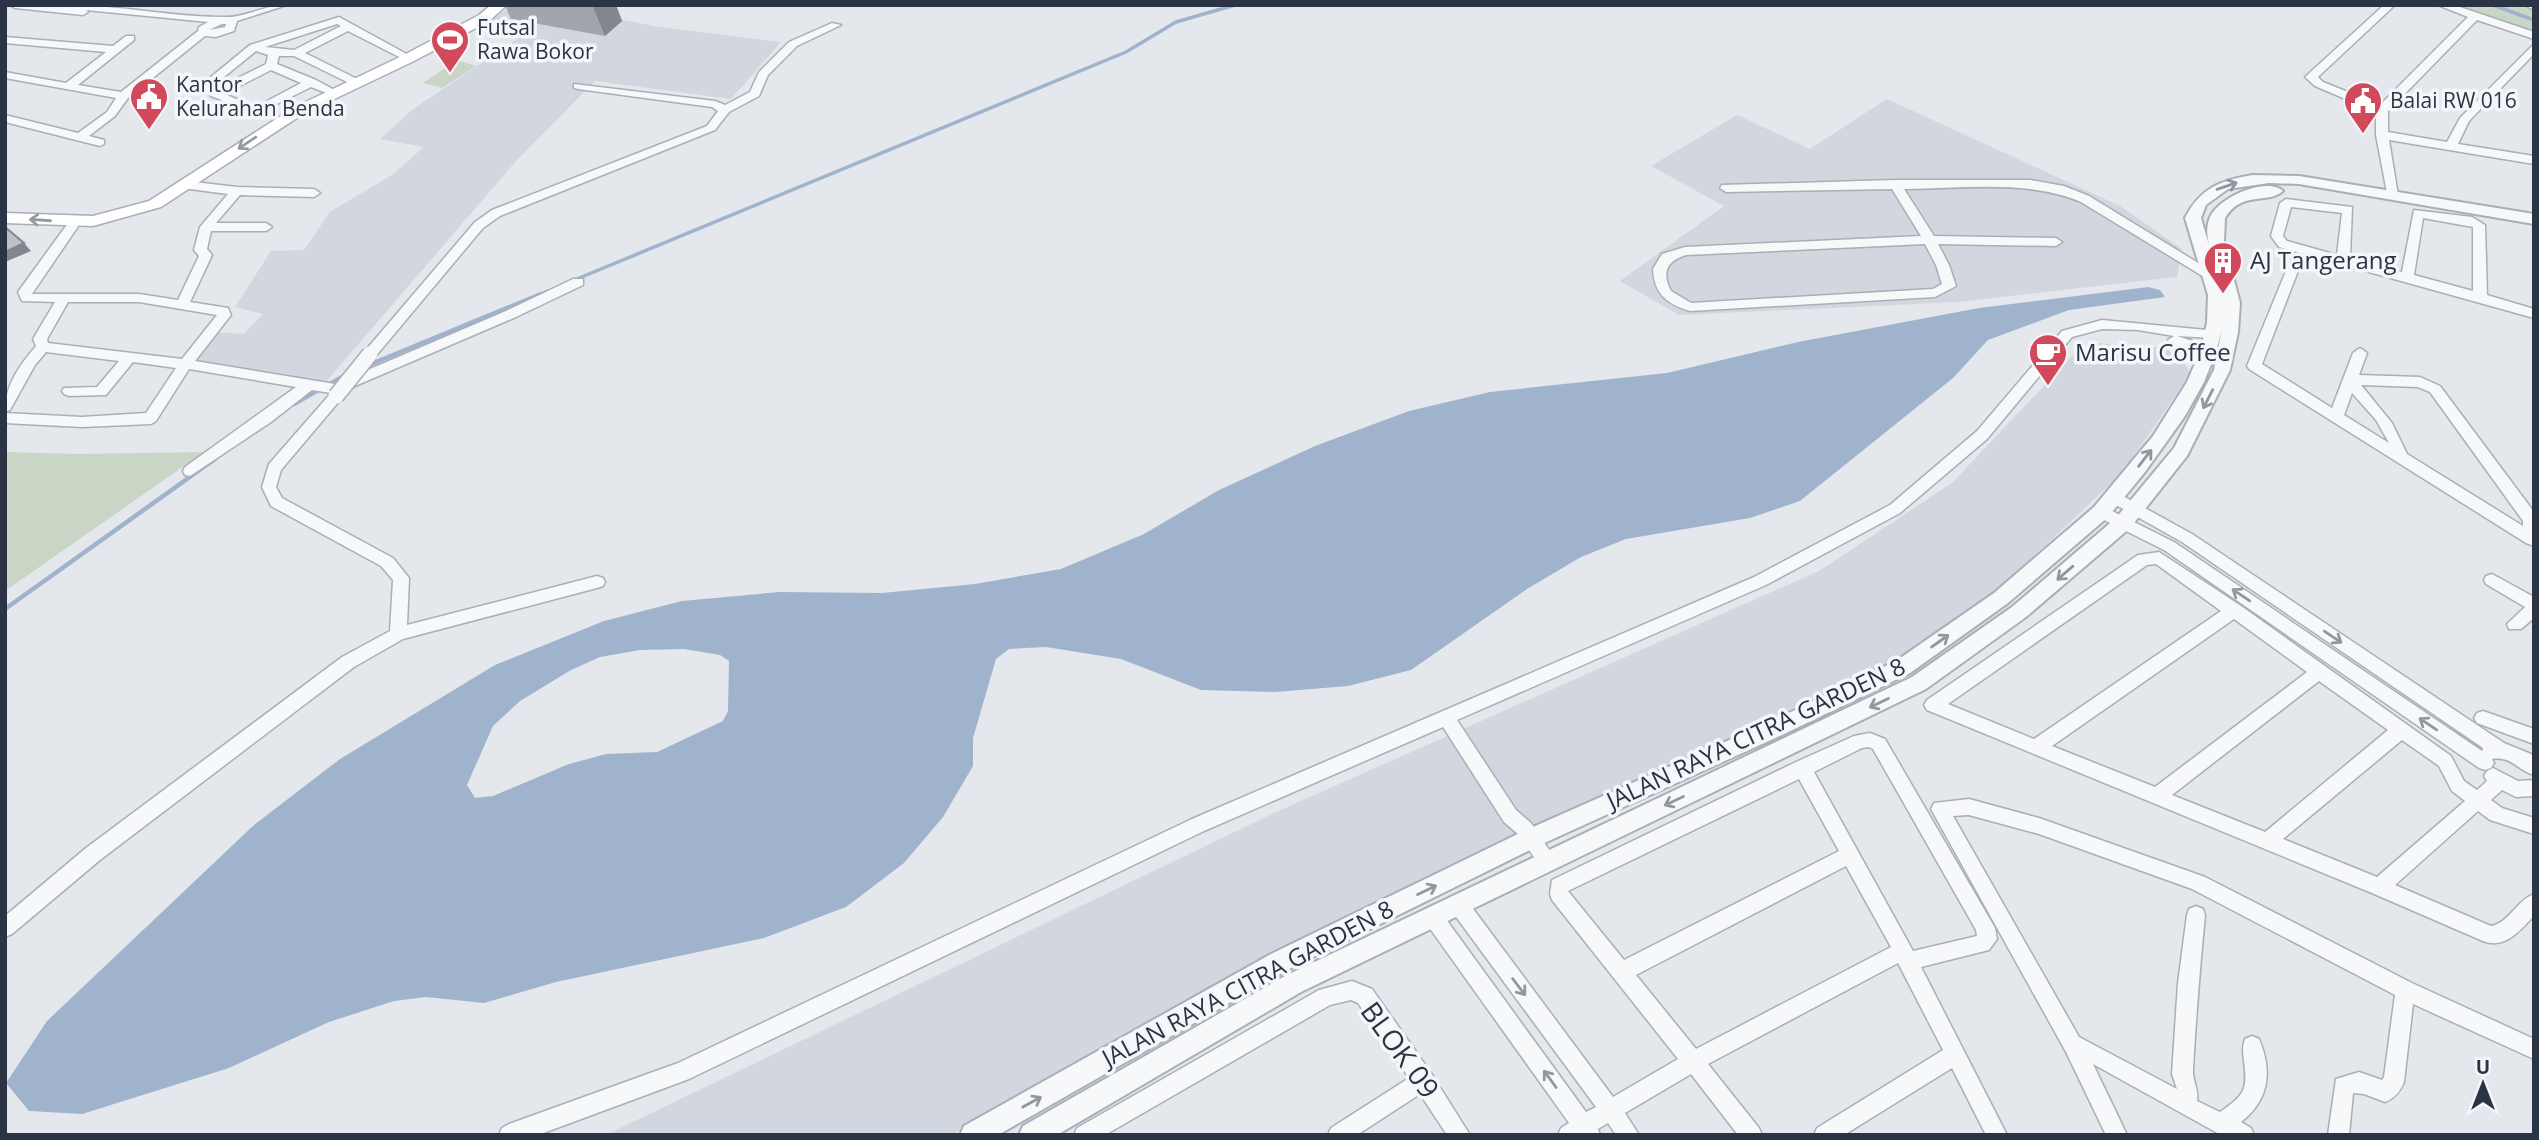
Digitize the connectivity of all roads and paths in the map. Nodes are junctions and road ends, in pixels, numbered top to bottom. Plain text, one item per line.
1 (15, 5) edge
2 (72, 5) edge
3 (282, 5) edge
4 (339, 5) edge
5 (2390, 5) edge
6 (2444, 5) edge
7 (495, 6) edge
8 (2475, 16) junction
9 (343, 24) junction
10 (836, 25) dead end
11 (226, 27) junction
12 (205, 29) junction
13 (2534, 36) edge
14 (130, 38) dead end
15 (8, 42) edge
16 (251, 46) junction
17 (2534, 47) edge
18 (114, 49) junction
19 (274, 53) junction
20 (296, 53) junction
21 (409, 58) junction
22 (271, 66) junction
23 (5, 75) edge
24 (312, 82) junction
25 (355, 82) junction
26 (70, 85) junction
27 (578, 86) dead end
28 (334, 93) junction
29 (215, 94) junction
30 (123, 96) junction
31 (724, 110) junction
32 (2382, 110) junction
33 (5, 118) edge
34 (2382, 135) junction
35 (80, 137) junction
36 (100, 142) dead end
37 (2451, 146) junction
38 (2531, 156) edge
39 (1895, 184) junction
40 (186, 185) junction
41 (1726, 188) dead end
42 (2343, 188) junction
43 (237, 191) junction
44 (314, 193) dead end
45 (2392, 195) junction
46 (5, 218) edge
47 (2534, 219) edge
48 (75, 222) junction
49 (206, 226) junction
50 (266, 227) dead end
51 (1929, 240) junction
52 (2056, 242) dead end
53 (2343, 261) junction
54 (2292, 271) dead end
55 (2407, 278) junction
56 (2220, 281) junction
57 (578, 282) dead end
58 (2480, 297) junction
59 (64, 298) junction
60 (183, 303) junction
61 (2534, 314) edge
62 (2216, 346) junction
63 (43, 347) junction
64 (2360, 353) dead end
65 (131, 356) junction
66 (185, 364) junction
67 (2350, 381) junction
68 (323, 388) junction
69 (69, 391) dead end
70 (5, 407) edge
71 (2336, 417) junction
72 (5, 418) edge
73 (2401, 457) junction
74 (190, 471) dead end
75 (2108, 504) junction
76 (2129, 516) junction
77 (2533, 539) edge
78 (2492, 580) dead end
79 (597, 582) dead end
80 (2534, 607) edge
81 (2235, 610) junction
82 (2515, 624) dead end
83 (398, 634) junction
84 (2320, 671) junction
85 (1445, 716) junction
86 (2483, 718) dead end
87 (2402, 729) junction
88 (2534, 737) edge
89 (2036, 747) junction
90 (2498, 749) junction
91 (2530, 759) edge
92 (2485, 763) junction
93 (1802, 767) junction
94 (2500, 781) junction
95 (2531, 791) edge
96 (2157, 796) junction
97 (2477, 800) junction
98 (2534, 826) edge
99 (1529, 834) junction
100 (2268, 841) junction
101 (1851, 854) junction
102 (1547, 860) junction
103 (2379, 887) junction
104 (2534, 903) edge
105 (1458, 904) junction
106 (2196, 915) dead end
107 (1433, 917) junction
108 (5, 928) edge
109 (1491, 948) junction
110 (1905, 956) junction
111 (1465, 961) junction
112 (1621, 972) junction
113 (2404, 990) junction
114 (2073, 1045) junction
115 (2252, 1046) dead end
116 (2534, 1049) edge
117 (1115, 1055) junction
118 (1954, 1055) junction
119 (1692, 1062) junction
120 (1130, 1078) junction
121 (1424, 1080) junction
122 (2186, 1106) junction
123 (1610, 1109) junction
124 (2222, 1123) junction
125 (540, 1129) edge
126 (1580, 1131) edge
127 (509, 1135) edge
128 (973, 1135) edge
129 (1032, 1135) edge
130 (1084, 1135) edge
131 (1338, 1135) edge
132 (1460, 1135) edge
133 (1629, 1135) edge
134 (1752, 1135) edge
135 (1824, 1135) edge
136 (1997, 1135) edge
137 (2117, 1135) edge
138 (2244, 1135) edge
139 (2338, 1135) edge

1 - 12 street
2 - 11 street
3 - 11 street
4 - 9 street
5 - 32 street
6 - 8 street
7 - 21 main road
8 - 13 street
8 - 32 street
9 - 16 street
9 - 20 street
9 - 21 street
10 - 31 street
11 - 12 street
11 - 12 street
11 - 16 street
12 - 30 street
14 - 18 street
15 - 18 street
16 - 19 street
16 - 29 street
17 - 37 street
18 - 26 street
19 - 20 street
19 - 22 street
20 - 25 street
21 - 25 main road
22 - 24 street
22 - 29 street
23 - 26 street
24 - 28 street
24 - 29 street
25 - 28 main road
26 - 30 street
27 - 31 street
28 -> 40 main road
30 - 35 street
31 - 68 street, bridge
32 - 34 street
33 - 35 street
34 - 37 street
34 - 45 street
35 - 36 street
37 - 38 street
39 - 41 street
39 - 51 street
39 - 56 street
40 - 43 street
40 - 48 main road
42 - 45 street
42 - 56 street, JALAN RAYA CITRA GARDEN 8
56 -> 42 street, JALAN RAYA CITRA GARDEN 8
43 - 44 street
43 - 49 street
45 - 47 street
48 -> 46 main road
48 - 59 street
49 - 50 street
49 - 60 street
51 - 51 street
51 - 52 street
53 - 53 street
53 - 55 street
54 - 71 street
55 - 58 street
55 - 58 street
56 - 62 street, JALAN RAYA CITRA GARDEN 8
57 - 68 street
58 - 61 street
59 - 60 street
59 - 63 street
60 - 66 street
75 -> 62 street, JALAN RAYA CITRA GARDEN 8
62 -> 76 street, JALAN RAYA CITRA GARDEN 8
62 - 85 street
63 - 65 street
63 - 70 street
64 - 67 street
65 - 66 street
65 - 69 street
66 - 68 street
66 - 72 street
67 - 71 street
67 - 73 street
67 - 77 street
68 - 74 street
68 - 83 street
71 - 73 street
73 - 77 street
75 - 76 street
99 -> 75 street, JALAN RAYA CITRA GARDEN 8
76 -> 90 street
92 -> 76 street
76 -> 102 street, JALAN RAYA CITRA GARDEN 8
78 - 80 street
79 - 83 street
80 - 82 street
81 - 84 street
81 - 89 street
81 - 89 street
83 - 108 street
84 - 87 street
84 - 96 street
85 - 99 street
85 - 125 street
86 - 88 street
87 - 97 street
87 - 100 street
89 - 96 street
90 - 91 street
90 - 92 street
92 - 94 street
93 - 101 street
93 - 110 street
93 - 112 street
94 - 95 street
94 - 97 street
96 - 100 street
97 - 98 street
97 - 103 street
99 - 102 street
117 -> 99 street, JALAN RAYA CITRA GARDEN 8
100 - 103 street
101 - 110 street
101 - 112 street
102 - 105 street, JALAN RAYA CITRA GARDEN 8
103 - 104 street
105 - 107 street, JALAN RAYA CITRA GARDEN 8
105 - 109 street
106 - 122 street
107 - 111 street
107 - 120 street, JALAN RAYA CITRA GARDEN 8
109 - 111 street
109 -> 123 street
110 - 118 street
110 - 119 street
126 -> 111 street
112 - 119 street
113 - 114 street
113 - 116 street
113 - 139 street
114 - 122 street
114 - 137 street
115 - 124 street
117 - 120 street
128 -> 117 street, JALAN RAYA CITRA GARDEN 8
118 - 135 street
118 - 136 street
119 - 123 street
119 - 134 street
120 - 129 street, JALAN RAYA CITRA GARDEN 8
121 - 130 street, BLOK 09
121 - 131 street
121 - 132 street, BLOK 09
122 - 124 street
123 - 126 street
123 - 133 street
124 - 138 street
125 - 127 street

